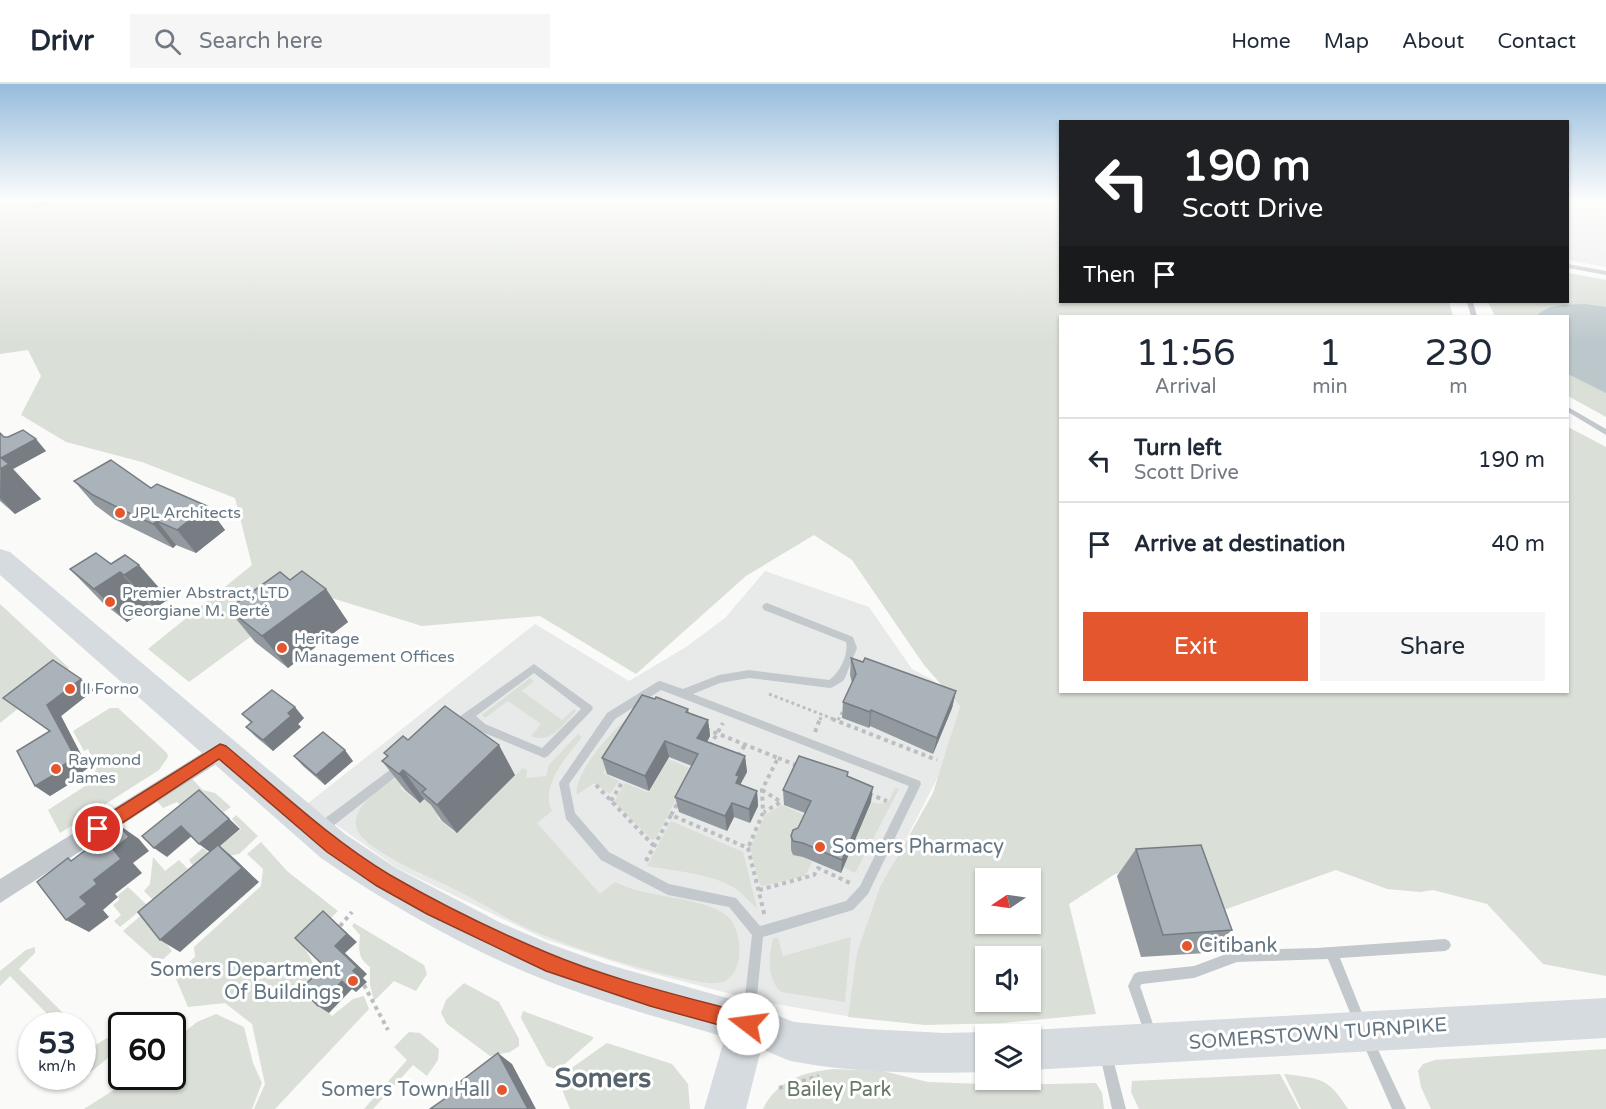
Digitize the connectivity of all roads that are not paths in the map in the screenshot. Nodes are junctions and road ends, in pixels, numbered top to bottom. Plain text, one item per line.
1 (1569, 266) edge
2 (1606, 273) edge
3 (1569, 411) edge
4 (1606, 432) edge
5 (0, 559) edge
6 (767, 608) dead end
7 (682, 694) junction
8 (468, 716) junction
9 (444, 733) edge
10 (220, 750) junction
11 (408, 761) edge
12 (315, 832) junction
13 (0, 892) edge
14 (763, 932) junction
15 (1445, 945) dead end
16 (1332, 953) junction
17 (1606, 1018) edge
18 (748, 1024) junction
19 (1363, 1031) junction
20 (1154, 1044) junction
21 (1104, 1047) junction
22 (1041, 1050) edge
23 (975, 1052) edge
24 (1118, 1108) edge
25 (725, 1109) edge
26 (1399, 1109) edge

1 - 2 lane
3 - 4 lane
5 - 10 main road
6 - 7 lane
7 - 14 lane
7 - 14 lane
8 - 8 lane
8 - 9 lane
10 - 12 main road
10 - 13 street
11 - 12 lane
12 - 18 main road
14 - 18 lane
15 - 16 lane
16 - 19 lane
16 - 20 lane
17 - 19 main road, SOMERSTOWN TURNPIKE
18 - 23 main road
18 - 25 main road
19 - 20 main road, SOMERSTOWN TURNPIKE
19 - 26 lane
20 - 21 main road, SOMERSTOWN TURNPIKE
21 - 22 main road, SOMERSTOWN TURNPIKE
21 - 24 lane

